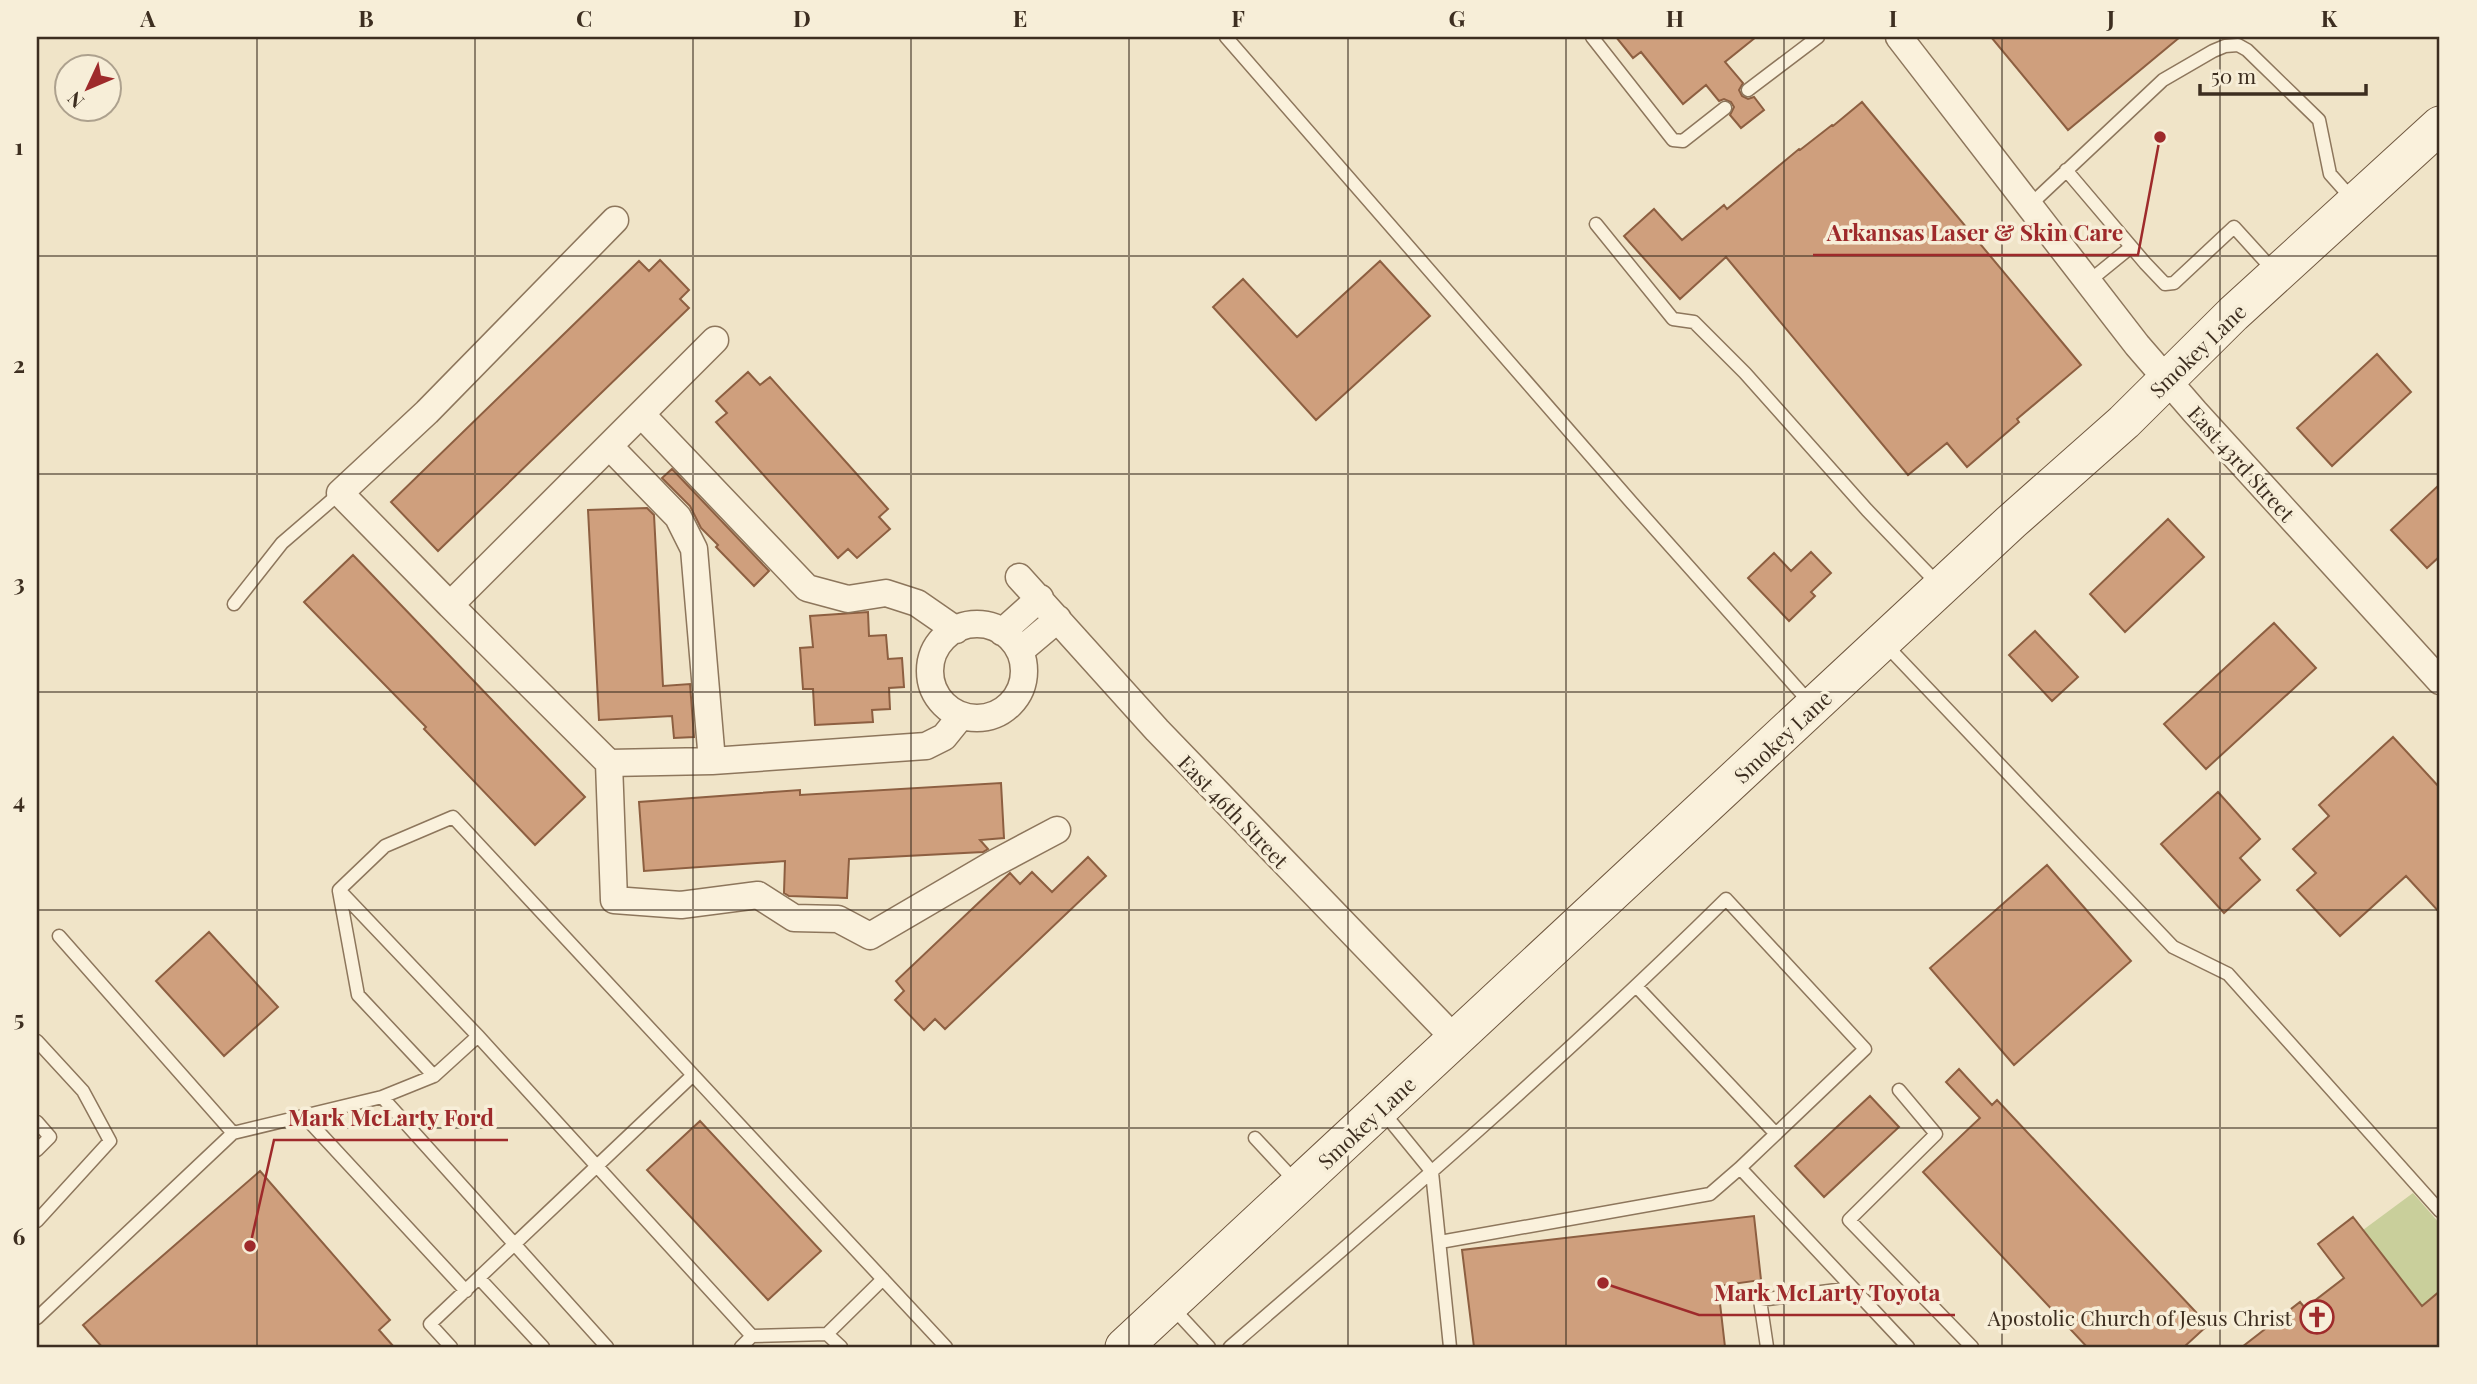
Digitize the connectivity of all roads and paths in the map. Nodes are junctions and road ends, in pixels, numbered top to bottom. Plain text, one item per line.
1 (1226, 37) edge
2 (1592, 37) edge
3 (1818, 37) edge
4 (1899, 37) edge
5 (1748, 90) dead end
6 (1725, 108) dead end
7 (2440, 125) edge
8 (2066, 170) junction
9 (2355, 201) junction
10 (2029, 205) junction
11 (615, 220) dead end
12 (1596, 224) dead end
13 (2131, 247) junction
14 (2276, 274) junction
15 (2088, 282) junction
16 (715, 340) dead end
17 (2167, 380) junction
18 (641, 414) junction
19 (609, 446) junction
20 (340, 494) junction
21 (1019, 577) dead end
22 (1941, 588) junction
23 (1040, 598) junction
24 (234, 604) dead end
25 (450, 605) junction
26 (1058, 619) junction
27 (956, 630) junction
28 (1002, 632) junction
29 (1882, 642) junction
30 (1020, 651) junction
31 (2440, 681) edge
32 (1813, 707) junction
33 (961, 716) junction
34 (712, 761) junction
35 (608, 763) junction
36 (1057, 830) dead end
37 (339, 890) junction
38 (59, 936) dead end
39 (1636, 986) junction
40 (478, 1036) junction
41 (1455, 1040) junction
42 (37, 1041) edge
43 (693, 1075) junction
44 (434, 1076) junction
45 (1899, 1090) dead end
46 (382, 1097) junction
47 (1380, 1109) junction
48 (304, 1115) junction
49 (37, 1122) edge
50 (233, 1133) junction
51 (1776, 1134) junction
52 (1255, 1138) dead end
53 (37, 1150) edge
54 (597, 1165) junction
55 (1741, 1168) junction
56 (1433, 1172) junction
57 (1298, 1185) junction
58 (2440, 1211) edge
59 (37, 1221) edge
60 (1440, 1242) junction
61 (516, 1244) junction
62 (479, 1278) junction
63 (883, 1279) junction
64 (1852, 1287) junction
65 (466, 1291) junction
66 (1170, 1304) junction
67 (37, 1318) edge
68 (827, 1334) junction
69 (752, 1336) junction
70 (451, 1347) edge
71 (543, 1347) edge
72 (607, 1347) edge
73 (741, 1347) edge
74 (841, 1347) edge
75 (946, 1347) edge
76 (1124, 1347) edge
77 (1209, 1347) edge
78 (1230, 1347) edge
79 (1450, 1347) edge
80 (1767, 1347) edge
81 (1908, 1347) edge
82 (1972, 1347) edge

1 - 32 lane
2 - 6 lane
3 - 5 lane
4 - 10 street, East 43rd Street
7 - 9 street, Smokey Lane
8 - 9 lane
8 - 10 lane
8 - 13 lane
9 - 14 street, Smokey Lane
10 - 15 street, East 43rd Street
11 - 20 street
12 - 22 lane
13 - 14 lane
13 - 15 lane
14 - 17 street, Smokey Lane
15 - 17 street, East 43rd Street
16 - 18 street
17 - 22 street, Smokey Lane
17 - 31 street, East 43rd Street
18 - 19 street
18 - 27 street
19 - 25 street
19 - 34 street
20 - 24 lane
20 - 25 street
21 - 23 street, East 46th Street
22 - 29 street, Smokey Lane
23 - 26 street, East 46th Street
23 - 28 street
25 - 35 street
26 - 30 street
26 - 41 street, East 46th Street
27 - 28 street
27 - 33 street
28 - 30 street
29 - 32 street, Smokey Lane
29 - 58 lane
30 - 33 street
32 - 41 street, Smokey Lane
33 - 34 street
34 - 35 street
35 - 36 street
37 - 40 lane
37 - 43 lane
37 - 44 lane
38 - 50 lane
39 - 51 lane
39 - 51 lane
39 - 56 lane
40 - 44 lane
40 - 54 lane
41 - 47 street, Smokey Lane
42 - 59 lane
43 - 54 lane
43 - 63 lane
44 - 46 lane
45 - 82 lane
46 - 48 lane
46 - 61 lane
47 - 56 lane
47 - 57 street, Smokey Lane
48 - 50 lane
48 - 65 lane
49 - 53 lane
50 - 67 lane
51 - 55 lane
52 - 57 lane
54 - 61 lane
54 - 69 lane
55 - 60 lane
55 - 64 lane
56 - 60 lane
56 - 78 lane
57 - 66 street, Smokey Lane
60 - 79 lane
61 - 62 lane
61 - 72 lane
62 - 65 lane
62 - 71 lane
63 - 68 lane
63 - 75 lane
64 - 80 lane
64 - 81 lane
65 - 70 lane
66 - 76 street, Smokey Lane
66 - 77 lane
68 - 69 lane
68 - 74 lane
69 - 73 lane

